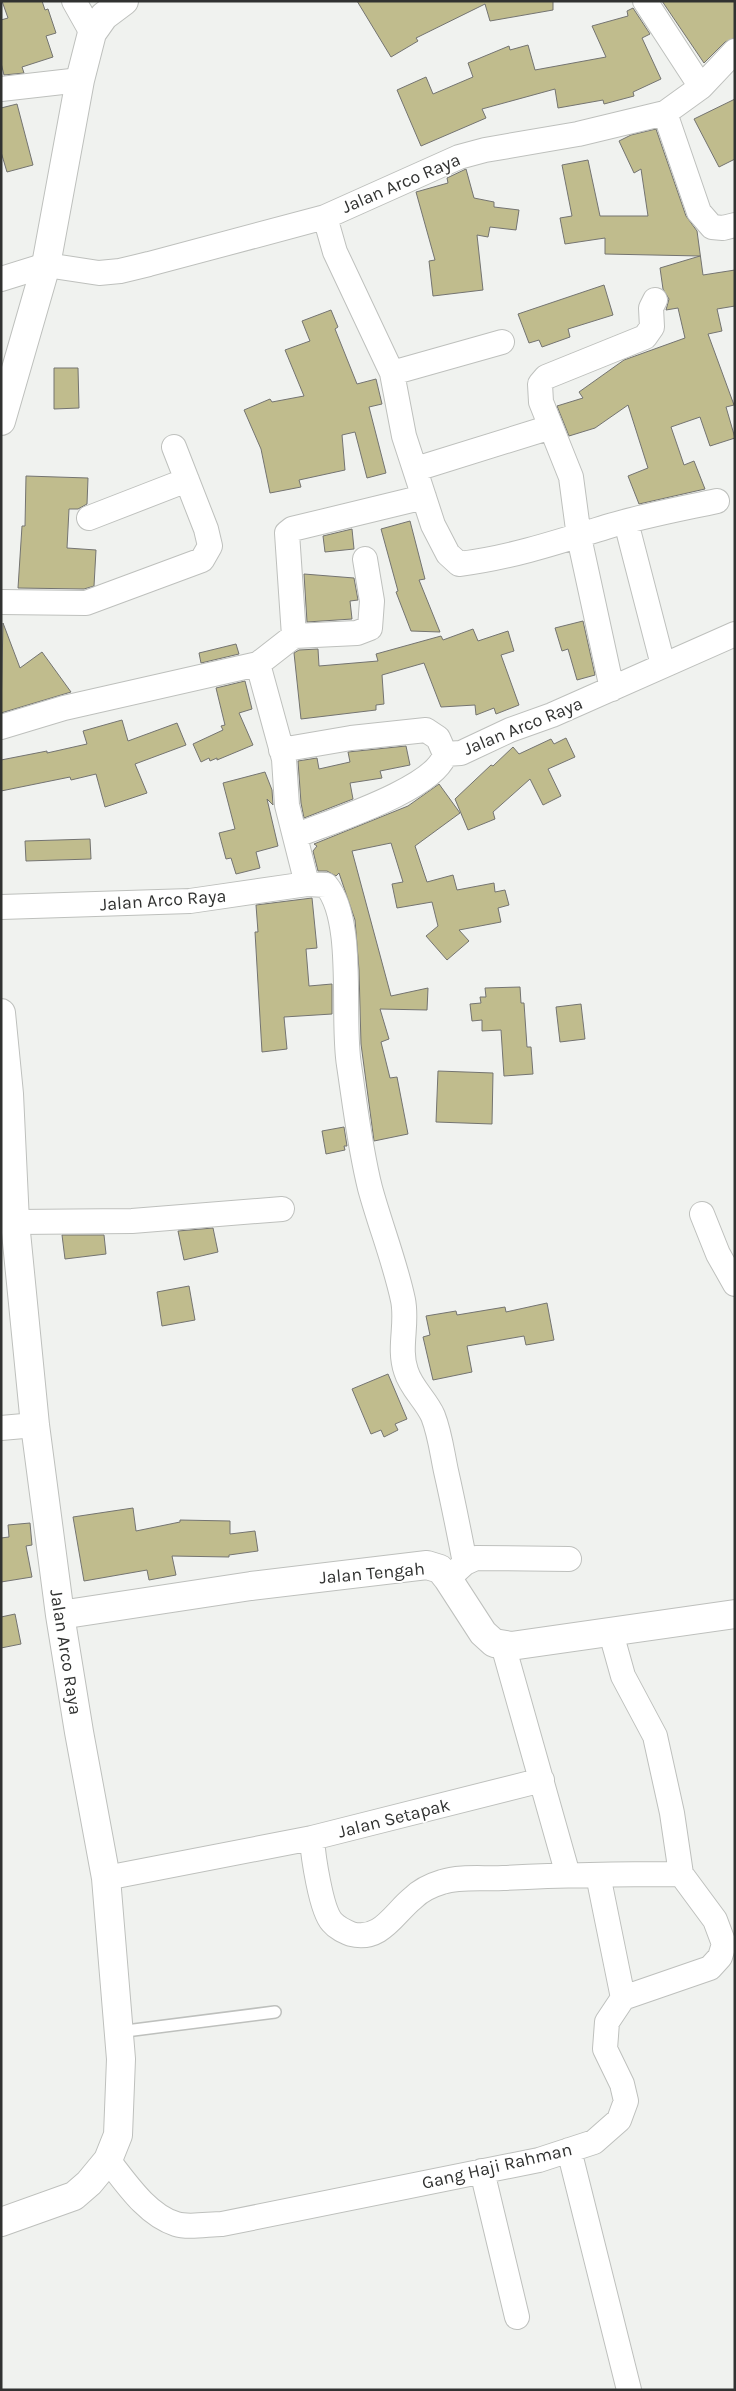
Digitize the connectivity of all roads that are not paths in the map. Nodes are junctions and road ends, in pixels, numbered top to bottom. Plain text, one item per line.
1 (74, 1) edge
2 (124, 1) edge
3 (645, 1) edge
4 (92, 34) junction
5 (735, 51) edge
6 (80, 80) junction
7 (701, 87) junction
8 (1, 89) edge
9 (665, 113) junction
10 (325, 217) junction
11 (735, 225) edge
12 (46, 265) junction
13 (1, 279) edge
14 (655, 300) dead end
15 (502, 342) dead end
16 (392, 373) junction
17 (1, 421) edge
18 (551, 427) junction
19 (174, 447) dead end
20 (416, 469) junction
21 (186, 480) junction
22 (424, 497) junction
23 (717, 501) dead end
24 (89, 518) dead end
25 (626, 522) junction
26 (578, 537) junction
27 (365, 559) dead end
28 (1, 602) edge
29 (735, 634) edge
30 (294, 636) junction
31 (258, 664) junction
32 (663, 665) junction
33 (612, 689) junction
34 (1, 727) edge
35 (282, 750) junction
36 (445, 754) junction
37 (295, 836) junction
38 (306, 884) junction
39 (1, 907) edge
40 (1, 1014) edge
41 (282, 1209) dead end
42 (702, 1214) dead end
43 (15, 1222) junction
44 (735, 1284) edge
45 (35, 1424) junction
46 (1, 1428) edge
47 (569, 1558) dead end
48 (457, 1571) junction
49 (735, 1614) edge
50 (60, 1615) junction
51 (611, 1633) junction
52 (503, 1645) junction
53 (542, 1780) junction
54 (312, 1838) junction
55 (681, 1874) junction
56 (568, 1875) junction
57 (598, 1875) junction
58 (106, 1878) junction
59 (623, 1998) junction
60 (274, 2012) dead end
61 (118, 2032) junction
62 (569, 2150) junction
63 (108, 2160) junction
64 (482, 2171) junction
65 (1, 2222) edge
66 (517, 2317) dead end
67 (629, 2390) edge

1 - 4 street
2 - 4 main road
3 - 7 street
4 - 6 main road
5 - 7 street, Jalan Arco Raya
6 - 8 street
6 - 12 main road
7 - 9 street, Jalan Arco Raya
9 - 10 street, Jalan Arco Raya
9 - 11 street
10 - 12 street, Jalan Arco Raya
10 - 16 street
12 - 13 street
12 - 17 main road
14 - 18 street
15 - 16 street
16 - 20 street
18 - 20 street
18 - 26 street
19 - 21 street
20 - 22 street
21 - 24 street
21 - 28 street
22 - 26 street
22 - 30 street
23 - 25 street
25 - 26 street
25 - 32 street
26 - 33 street
27 - 30 street
29 - 32 street, Jalan Arco Raya
30 - 31 street
31 - 34 street
31 - 35 street
32 - 33 street, Jalan Arco Raya
33 - 36 street, Jalan Arco Raya
35 - 36 street, Jalan Arco Raya
35 - 37 street
36 - 37 street
37 - 38 street
38 - 39 street, Jalan Arco Raya
38 - 48 street, Jalan Arco Raya
40 - 43 main road, Jalan Arco Raya
41 - 43 street
42 - 44 street
43 - 45 main road, Jalan Arco Raya
45 - 46 street
45 - 50 main road, Jalan Arco Raya
47 - 48 street
48 - 50 main road, Jalan Tengah
48 - 52 main road, Jalan Tengah
49 - 51 main road
50 - 58 main road, Jalan Arco Raya
51 - 52 main road
51 - 55 street
52 - 53 street
53 - 54 street, Jalan Setapak
53 - 56 street
54 - 56 street
54 - 58 street, Jalan Setapak
55 - 57 street
55 - 59 street
56 - 57 street
57 - 59 street
58 - 61 main road, Jalan Arco Raya
59 - 62 street, Gang Haji Rahman
60 - 61 lane
61 - 63 main road, Jalan Arco Raya
62 - 64 street, Gang Haji Rahman
62 - 67 street
63 - 64 street, Gang Haji Rahman
63 - 65 main road, Jalan Arco Raya
64 - 66 street

